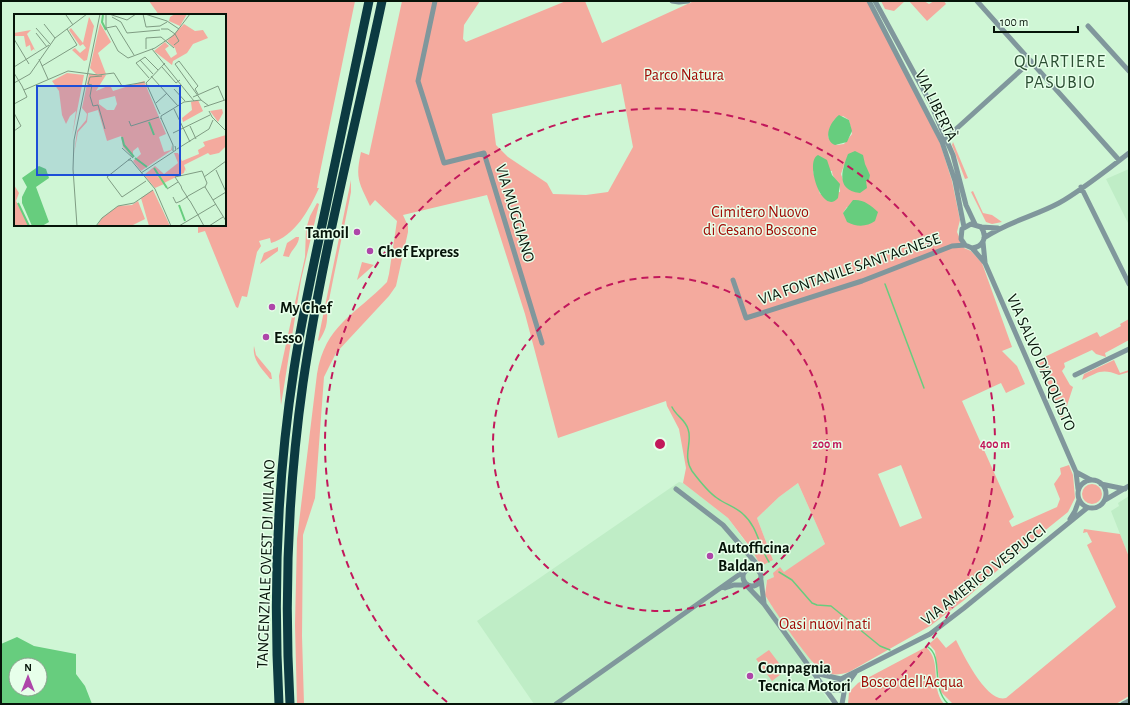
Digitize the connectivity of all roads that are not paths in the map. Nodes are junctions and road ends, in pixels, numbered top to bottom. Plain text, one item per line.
1 (369, 1) edge
2 (382, 1) edge
3 (435, 1) edge
4 (672, 1) edge
5 (688, 1) edge
6 (869, 1) edge
7 (875, 1) edge
8 (977, 1) edge
9 (1088, 26) dead end
10 (1031, 61) junction
11 (1129, 71) edge
12 (944, 140) junction
13 (1129, 153) edge
14 (1119, 160) junction
15 (1081, 187) junction
16 (975, 224) junction
17 (964, 227) junction
18 (981, 227) junction
19 (998, 228) junction
20 (960, 235) junction
21 (984, 240) junction
22 (965, 245) junction
23 (952, 246) junction
24 (972, 248) junction
25 (985, 263) junction
26 (733, 280) dead end
27 (1129, 284) edge
28 (542, 343) dead end
29 (1129, 349) edge
30 (1075, 376) dead end
31 (1076, 472) junction
32 (1093, 480) junction
33 (1101, 484) junction
34 (1127, 487) edge
35 (676, 489) dead end
36 (1078, 489) junction
37 (1079, 500) junction
38 (1105, 500) junction
39 (1087, 508) junction
40 (1062, 528) junction
41 (747, 554) junction
42 (745, 570) junction
43 (758, 570) junction
44 (761, 580) junction
45 (746, 585) junction
46 (720, 590) junction
47 (764, 604) junction
48 (808, 666) junction
49 (856, 672) junction
50 (841, 679) junction
51 (825, 690) junction
52 (843, 690) junction
53 (1129, 701) edge
54 (278, 704) edge
55 (290, 704) edge
56 (556, 704) edge
57 (836, 704) edge
58 (842, 704) edge
59 (1123, 704) edge

1 - 54 highway, TANGENZIALE OVEST DI MILANO
2 - 55 highway, TANGENZIALE OVEST DI MILANO
3 - 28 street, VIA MUGGIANO
4 - 5 street
6 - 12 street, VIA LIBERTÀ
7 - 12 street, VIA LIBERTÀ
8 - 10 street
9 - 11 street
10 - 12 street
10 - 14 street
12 - 16 street, VIA LIBERTÀ
12 - 17 street, VIA LIBERTÀ
13 - 14 street
14 - 15 street
15 - 19 street
15 - 27 street
16 - 17 street
16 - 18 street
17 - 20 street
18 - 19 street
18 - 21 street
19 - 21 street
20 - 22 street
20 - 23 street
21 - 24 street
21 - 25 street
22 - 23 street, VIA FONTANILE SANT'AGNESE
22 - 24 street
23 - 26 street, VIA FONTANILE SANT'AGNESE
24 - 25 street
25 - 31 street, VIA SALVO D'ACQUISTO
29 - 30 street
31 - 32 street, VIA AMERIGO VESPUCCI
31 - 36 street, VIA SALVO D'ACQUISTO
32 - 33 street, VIA AMERIGO VESPUCCI
32 - 36 street
33 - 34 street, VIA AMERIGO VESPUCCI
33 - 38 street
34 - 38 street, VIA AMERIGO VESPUCCI
35 - 41 street
36 - 37 street
37 - 39 street
37 - 40 street, VIA AMERIGO VESPUCCI
38 - 39 street, VIA AMERIGO VESPUCCI
39 - 40 street, VIA AMERIGO VESPUCCI
40 - 49 street, VIA AMERIGO VESPUCCI
41 - 42 street
41 - 43 street
42 - 43 street
42 - 45 street
42 - 46 street
43 - 44 street
44 - 45 street
44 - 47 street
45 - 46 street
45 - 47 street
46 - 56 street
47 - 48 street
48 - 50 street
48 - 51 street
49 - 50 street, VIA AMERIGO VESPUCCI
49 - 52 street
50 - 51 street, VIA AMERIGO VESPUCCI
51 - 52 street
51 - 57 street
52 - 58 street
53 - 59 street

